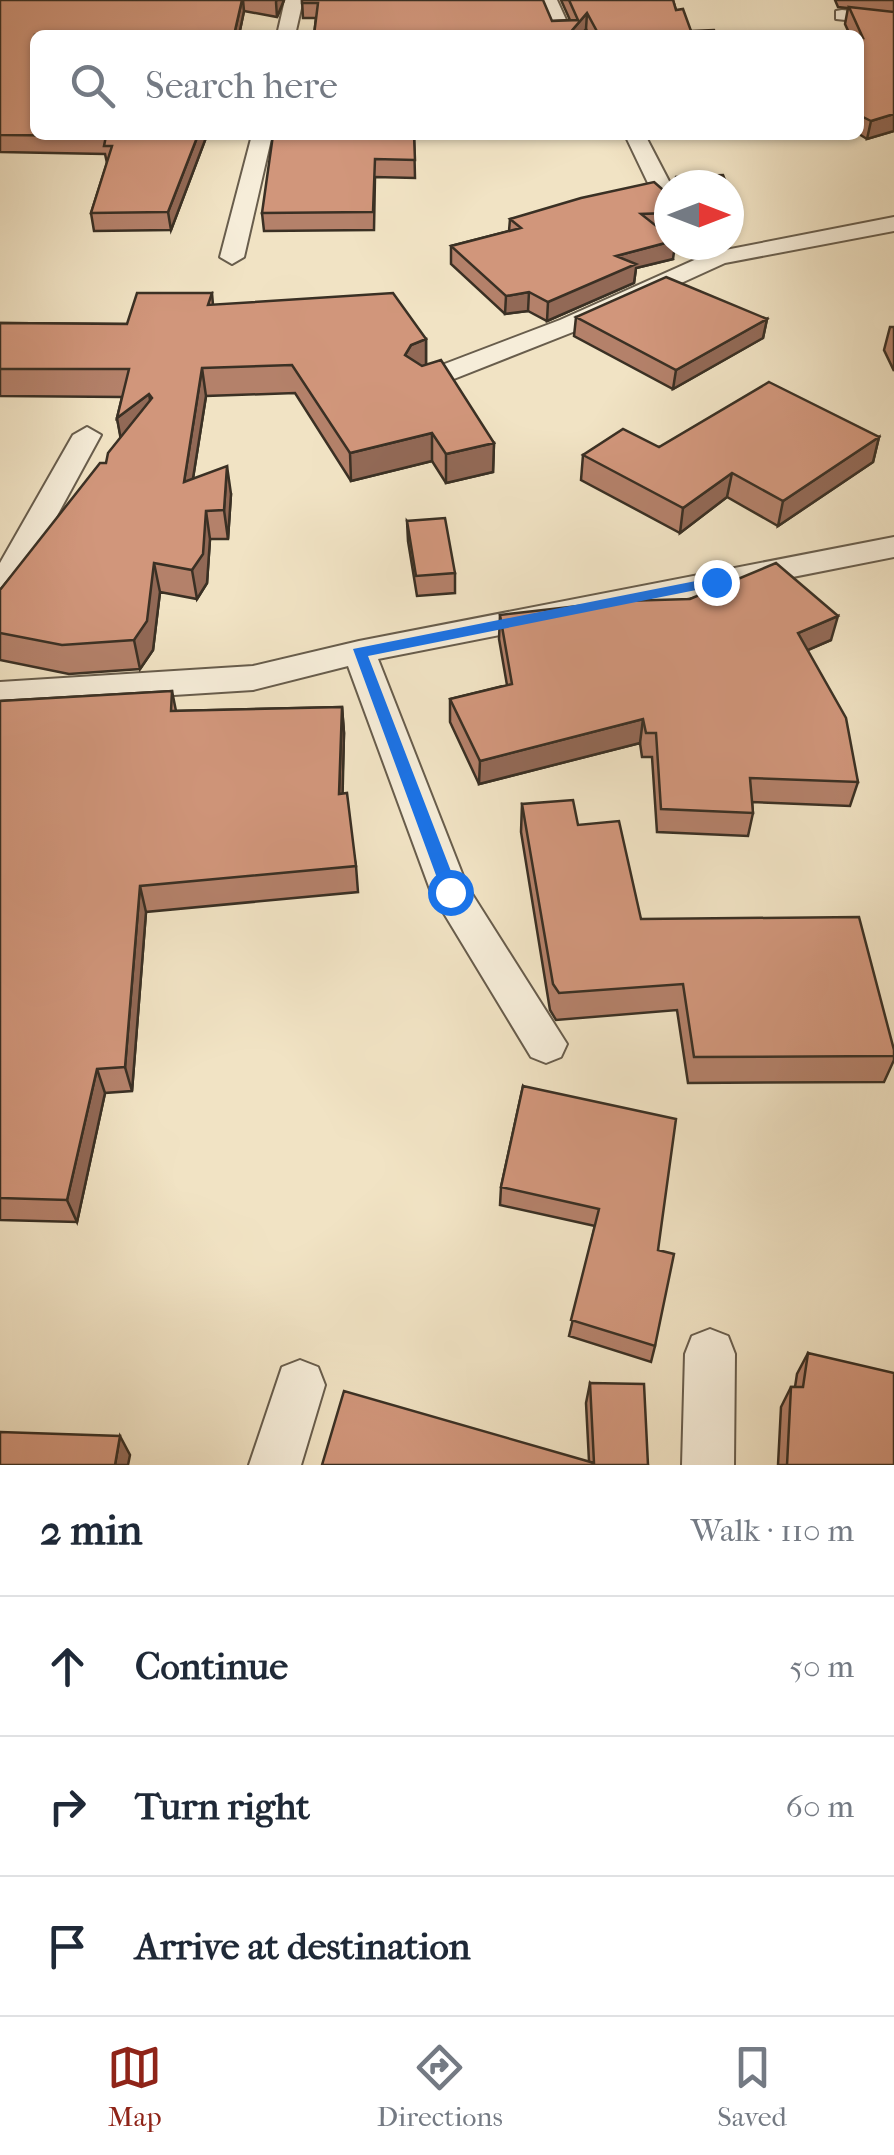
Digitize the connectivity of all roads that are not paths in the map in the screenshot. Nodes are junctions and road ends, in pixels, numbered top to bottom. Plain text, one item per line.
1 (294, 0) edge
2 (548, 0) edge
3 (842, 16) dead end
4 (894, 20) edge
5 (287, 30) edge
6 (562, 30) edge
7 (261, 140) edge
8 (637, 140) edge
9 (654, 174) edge
10 (894, 224) edge
11 (744, 247) edge
12 (232, 256) dead end
13 (695, 260) edge
14 (422, 382) edge
15 (87, 435) dead end
16 (894, 546) edge
17 (0, 591) edge
18 (359, 652) junction
19 (0, 694) edge
20 (546, 1044) dead end
21 (710, 1354) dead end
22 (300, 1385) dead end
23 (275, 1465) edge
24 (708, 1465) edge

1 - 5 street
2 - 6 street
3 - 4 street
7 - 12 street
8 - 9 street
10 - 11 street
13 - 14 street
15 - 17 street
16 - 18 street
18 - 19 street
18 - 20 street
21 - 24 street
22 - 23 street

